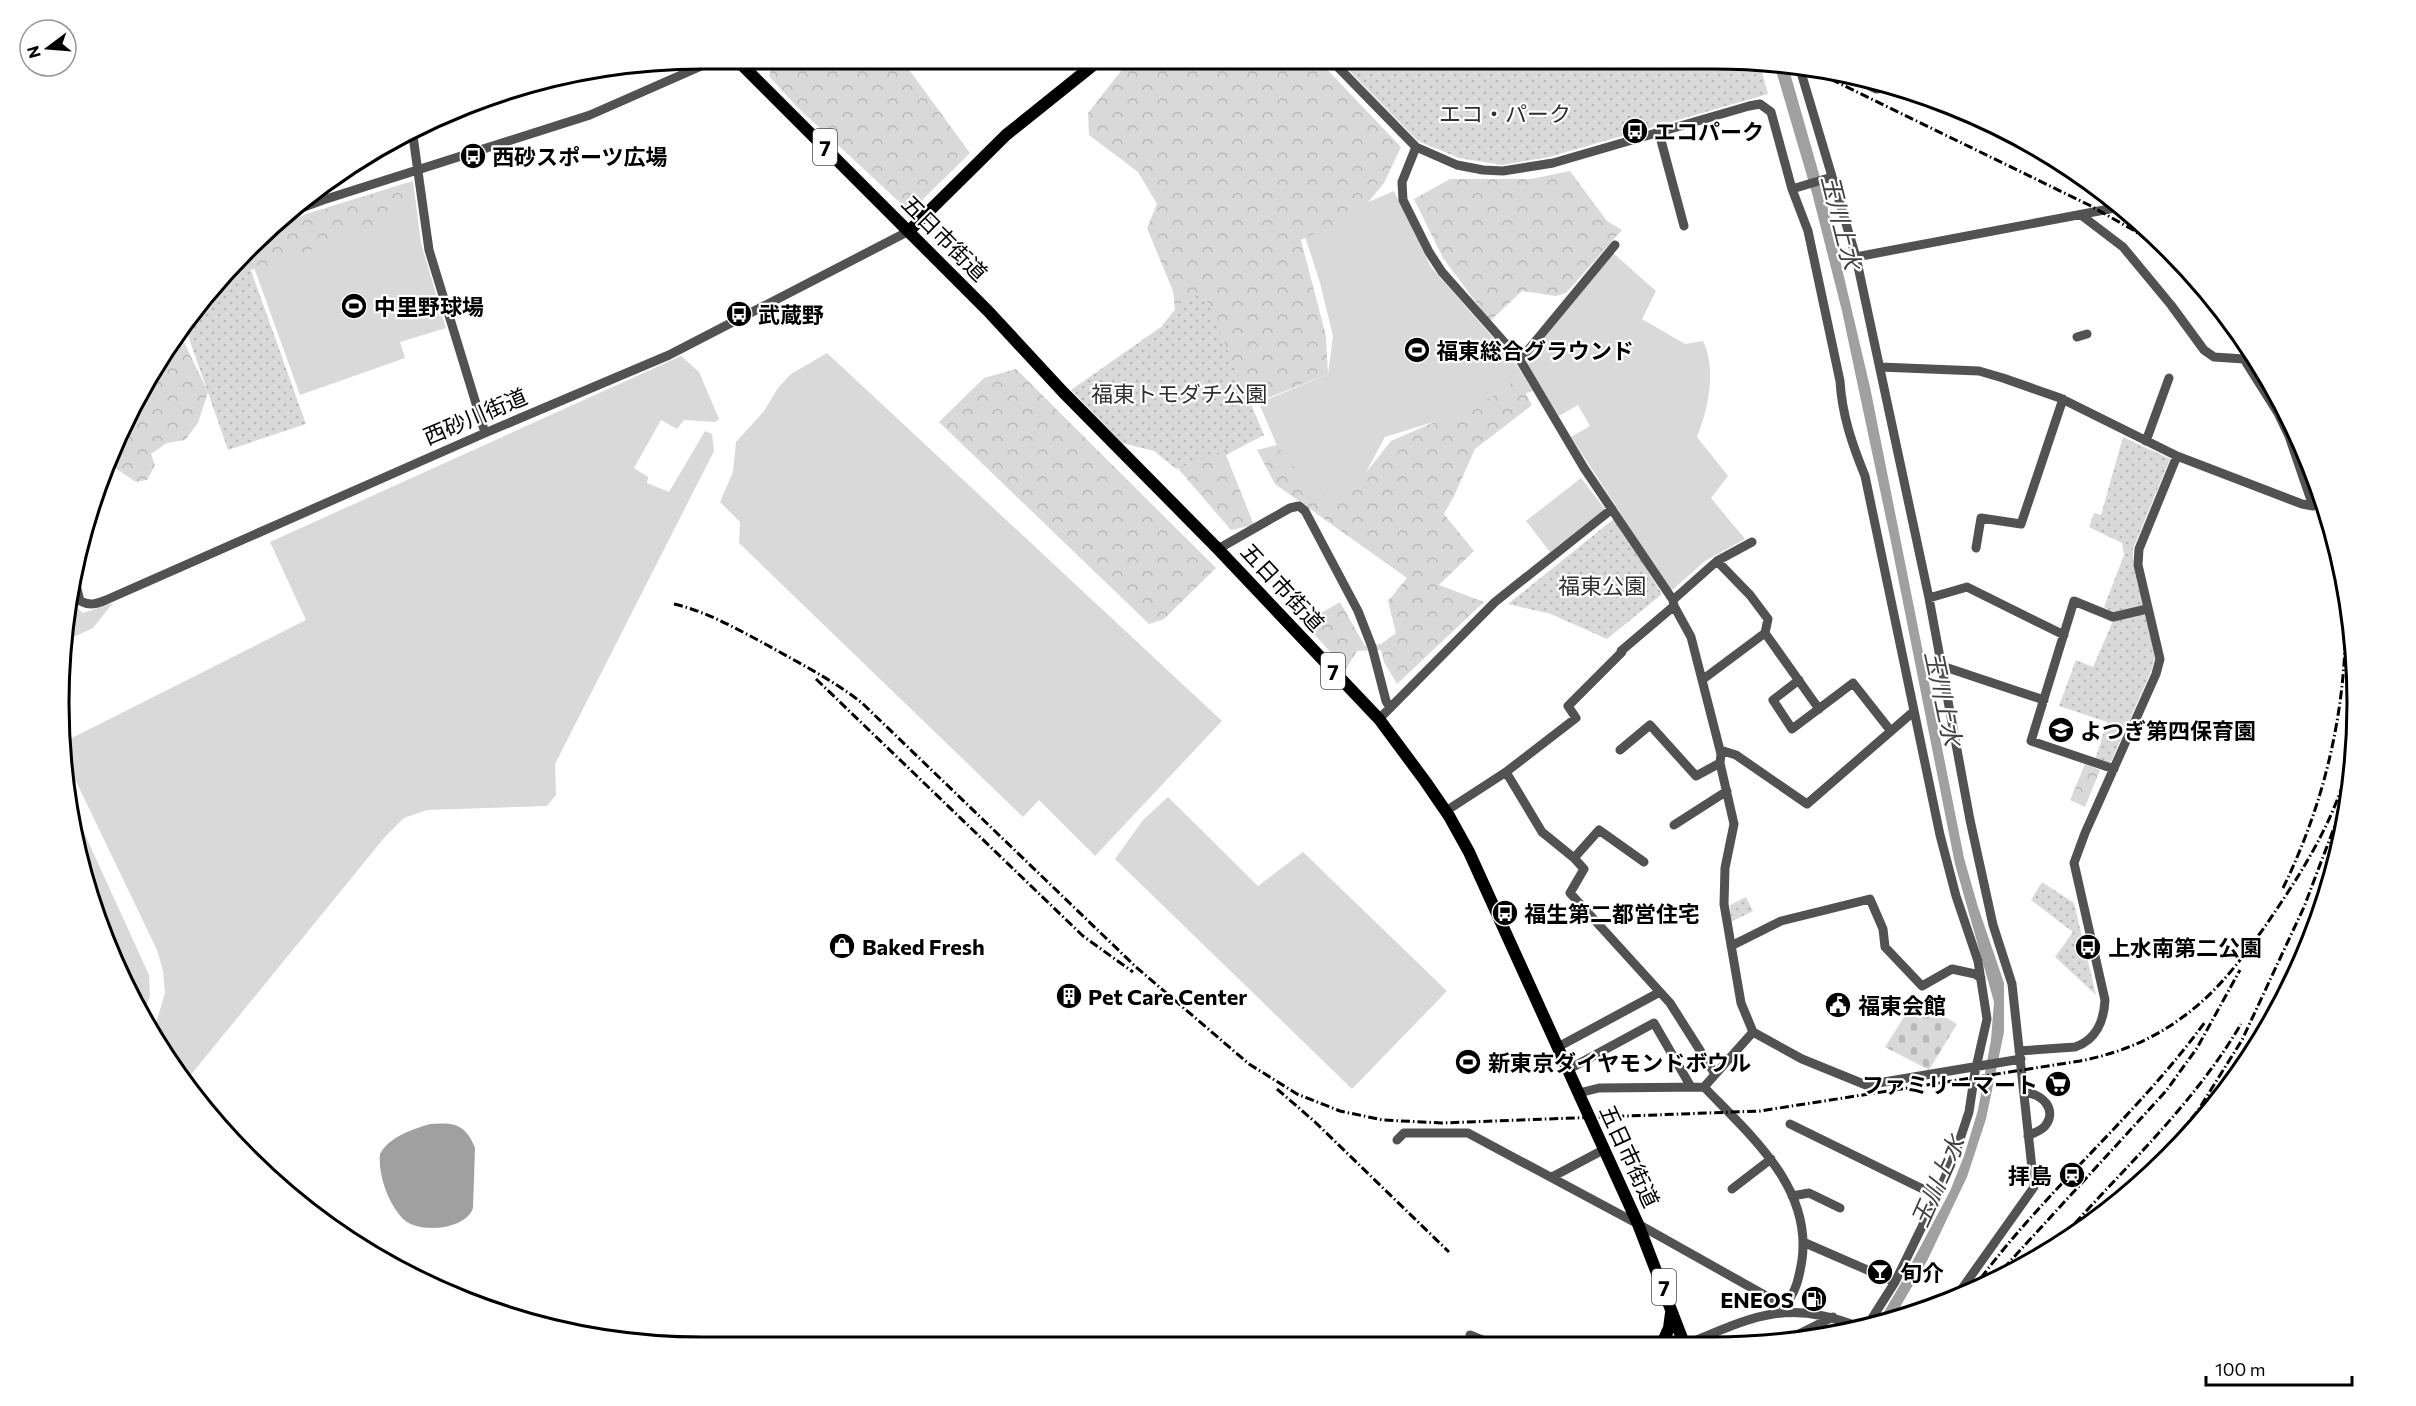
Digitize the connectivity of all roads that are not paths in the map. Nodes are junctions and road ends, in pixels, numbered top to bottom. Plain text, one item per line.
1 (694, 69) edge
2 (746, 69) edge
3 (1088, 69) edge
4 (1339, 69) edge
5 (1801, 75) edge
6 (1659, 133) junction
7 (413, 139) edge
8 (1416, 147) junction
9 (417, 171) junction
10 (1827, 178) junction
11 (1795, 188) junction
12 (312, 204) edge
13 (2110, 209) edge
14 (2081, 215) junction
15 (1684, 226) dead end
16 (909, 231) junction
17 (1615, 245) dead end
18 (1856, 257) junction
19 (2087, 334) dead end
20 (2077, 337) dead end
21 (1520, 360) junction
22 (1880, 367) junction
23 (2169, 378) dead end
24 (2268, 397) edge
25 (2063, 399) junction
26 (485, 433) junction
27 (2146, 441) junction
28 (2292, 445) edge
29 (2176, 456) junction
30 (2313, 506) joint
31 (1612, 509) junction
32 (1752, 542) dead end
33 (1976, 548) dead end
34 (1218, 549) junction
35 (1717, 561) junction
36 (79, 593) edge
37 (1929, 598) junction
38 (1674, 603) junction
39 (2147, 609) junction
40 (1765, 633) junction
41 (2064, 635) junction
42 (1942, 666) junction
43 (1702, 680) junction
44 (1798, 680) junction
45 (2044, 700) junction
46 (1390, 708) junction
47 (1819, 709) junction
48 (1913, 712) junction
49 (1379, 719) junction
50 (1890, 730) junction
51 (1620, 750) dead end
52 (1720, 750) junction
53 (1720, 763) junction
54 (2114, 769) junction
55 (1506, 772) junction
56 (1727, 791) junction
57 (1446, 812) junction
58 (1674, 825) dead end
59 (1574, 858) junction
60 (1644, 862) dead end
61 (1731, 946) junction
62 (1981, 978) junction
63 (1660, 992) junction
64 (1753, 1032) junction
65 (1558, 1047) junction
66 (2020, 1055) junction
67 (1980, 1065) junction
68 (1569, 1070) junction
69 (1715, 1074) junction
70 (1691, 1087) junction
71 (1704, 1087) junction
72 (1579, 1093) junction
73 (2025, 1093) junction
74 (1790, 1124) dead end
75 (2028, 1136) junction
76 (1397, 1140) dead end
77 (1602, 1150) junction
78 (1771, 1159) junction
79 (1552, 1178) junction
80 (1732, 1189) dead end
81 (1937, 1196) junction
82 (1792, 1197) junction
83 (1840, 1208) dead end
84 (1638, 1224) junction
85 (1803, 1242) junction
86 (1895, 1282) junction
87 (1964, 1285) edge
88 (1671, 1306) junction
89 (1787, 1309) junction
90 (1874, 1316) edge
91 (1833, 1317) junction
92 (1847, 1322) edge
93 (1807, 1330) edge
94 (1470, 1335) dead end
95 (1475, 1337) edge
96 (1665, 1337) edge
97 (1681, 1337) edge
98 (1706, 1337) edge

1 - 9 street
2 - 16 main road, 五日市街道 / 7
3 - 16 main road
4 - 8 street
5 - 10 street
6 - 8 street
6 - 11 street
6 - 15 street
7 - 9 street
8 - 21 street
9 - 12 street
9 - 26 street
10 - 11 street
10 - 18 street
11 - 48 street
13 - 14 street
14 - 18 street
14 - 24 street
16 - 26 street, 西砂川街道
16 - 34 main road, 五日市街道 / 7
17 - 21 street
18 - 22 street
19 - 20 street
21 - 31 street
22 - 25 street
22 - 37 street
23 - 27 street
25 - 27 street
25 - 33 street
26 - 36 street, 西砂川街道
27 - 29 street
28 - 30 street
29 - 30 street
29 - 39 street
31 - 38 street
31 - 46 street
32 - 35 street
34 - 46 street
34 - 49 main road, 五日市街道 / 7
35 - 38 street
35 - 40 street
37 - 41 street
37 - 42 street
38 - 43 street
38 - 55 street
39 - 41 street
39 - 54 street
40 - 43 street
40 - 44 street
41 - 45 street
42 - 45 street
42 - 66 street
43 - 52 street
44 - 47 street
44 - 47 street
45 - 54 street
46 - 49 street
47 - 50 street
48 - 50 street
48 - 62 street
49 - 57 main road, 五日市街道 / 7
50 - 52 street
51 - 53 street
52 - 53 street
53 - 56 street
54 - 66 street
55 - 57 street
55 - 59 street
56 - 58 street
56 - 61 street
57 - 65 main road, 五日市街道 / 7
59 - 60 street
59 - 63 street
61 - 62 street
61 - 64 street
62 - 67 street
63 - 65 street
63 - 69 street
64 - 67 street
64 - 69 street
65 - 68 main road, 五日市街道 / 7
66 - 67 street
66 - 73 street
67 - 81 street
68 - 70 street
68 - 72 main road, 五日市街道 / 7
69 - 71 street
70 - 71 street
70 - 72 street
71 - 78 street
72 - 77 main road, 五日市街道 / 7
73 - 75 street
73 - 75 street
74 - 81 street
75 - 87 street
76 - 79 street
77 - 79 street
77 - 84 main road, 五日市街道 / 7
78 - 80 street
78 - 82 street
79 - 84 street
81 - 86 street
82 - 83 street
82 - 85 street
84 - 88 main road, 五日市街道 / 7
84 - 89 street
85 - 86 street
85 - 89 street
86 - 90 street
88 - 96 main road
88 - 97 main road, 五日市街道 / 7
89 - 91 street
89 - 98 street
91 - 92 street
91 - 93 street
94 - 95 street

